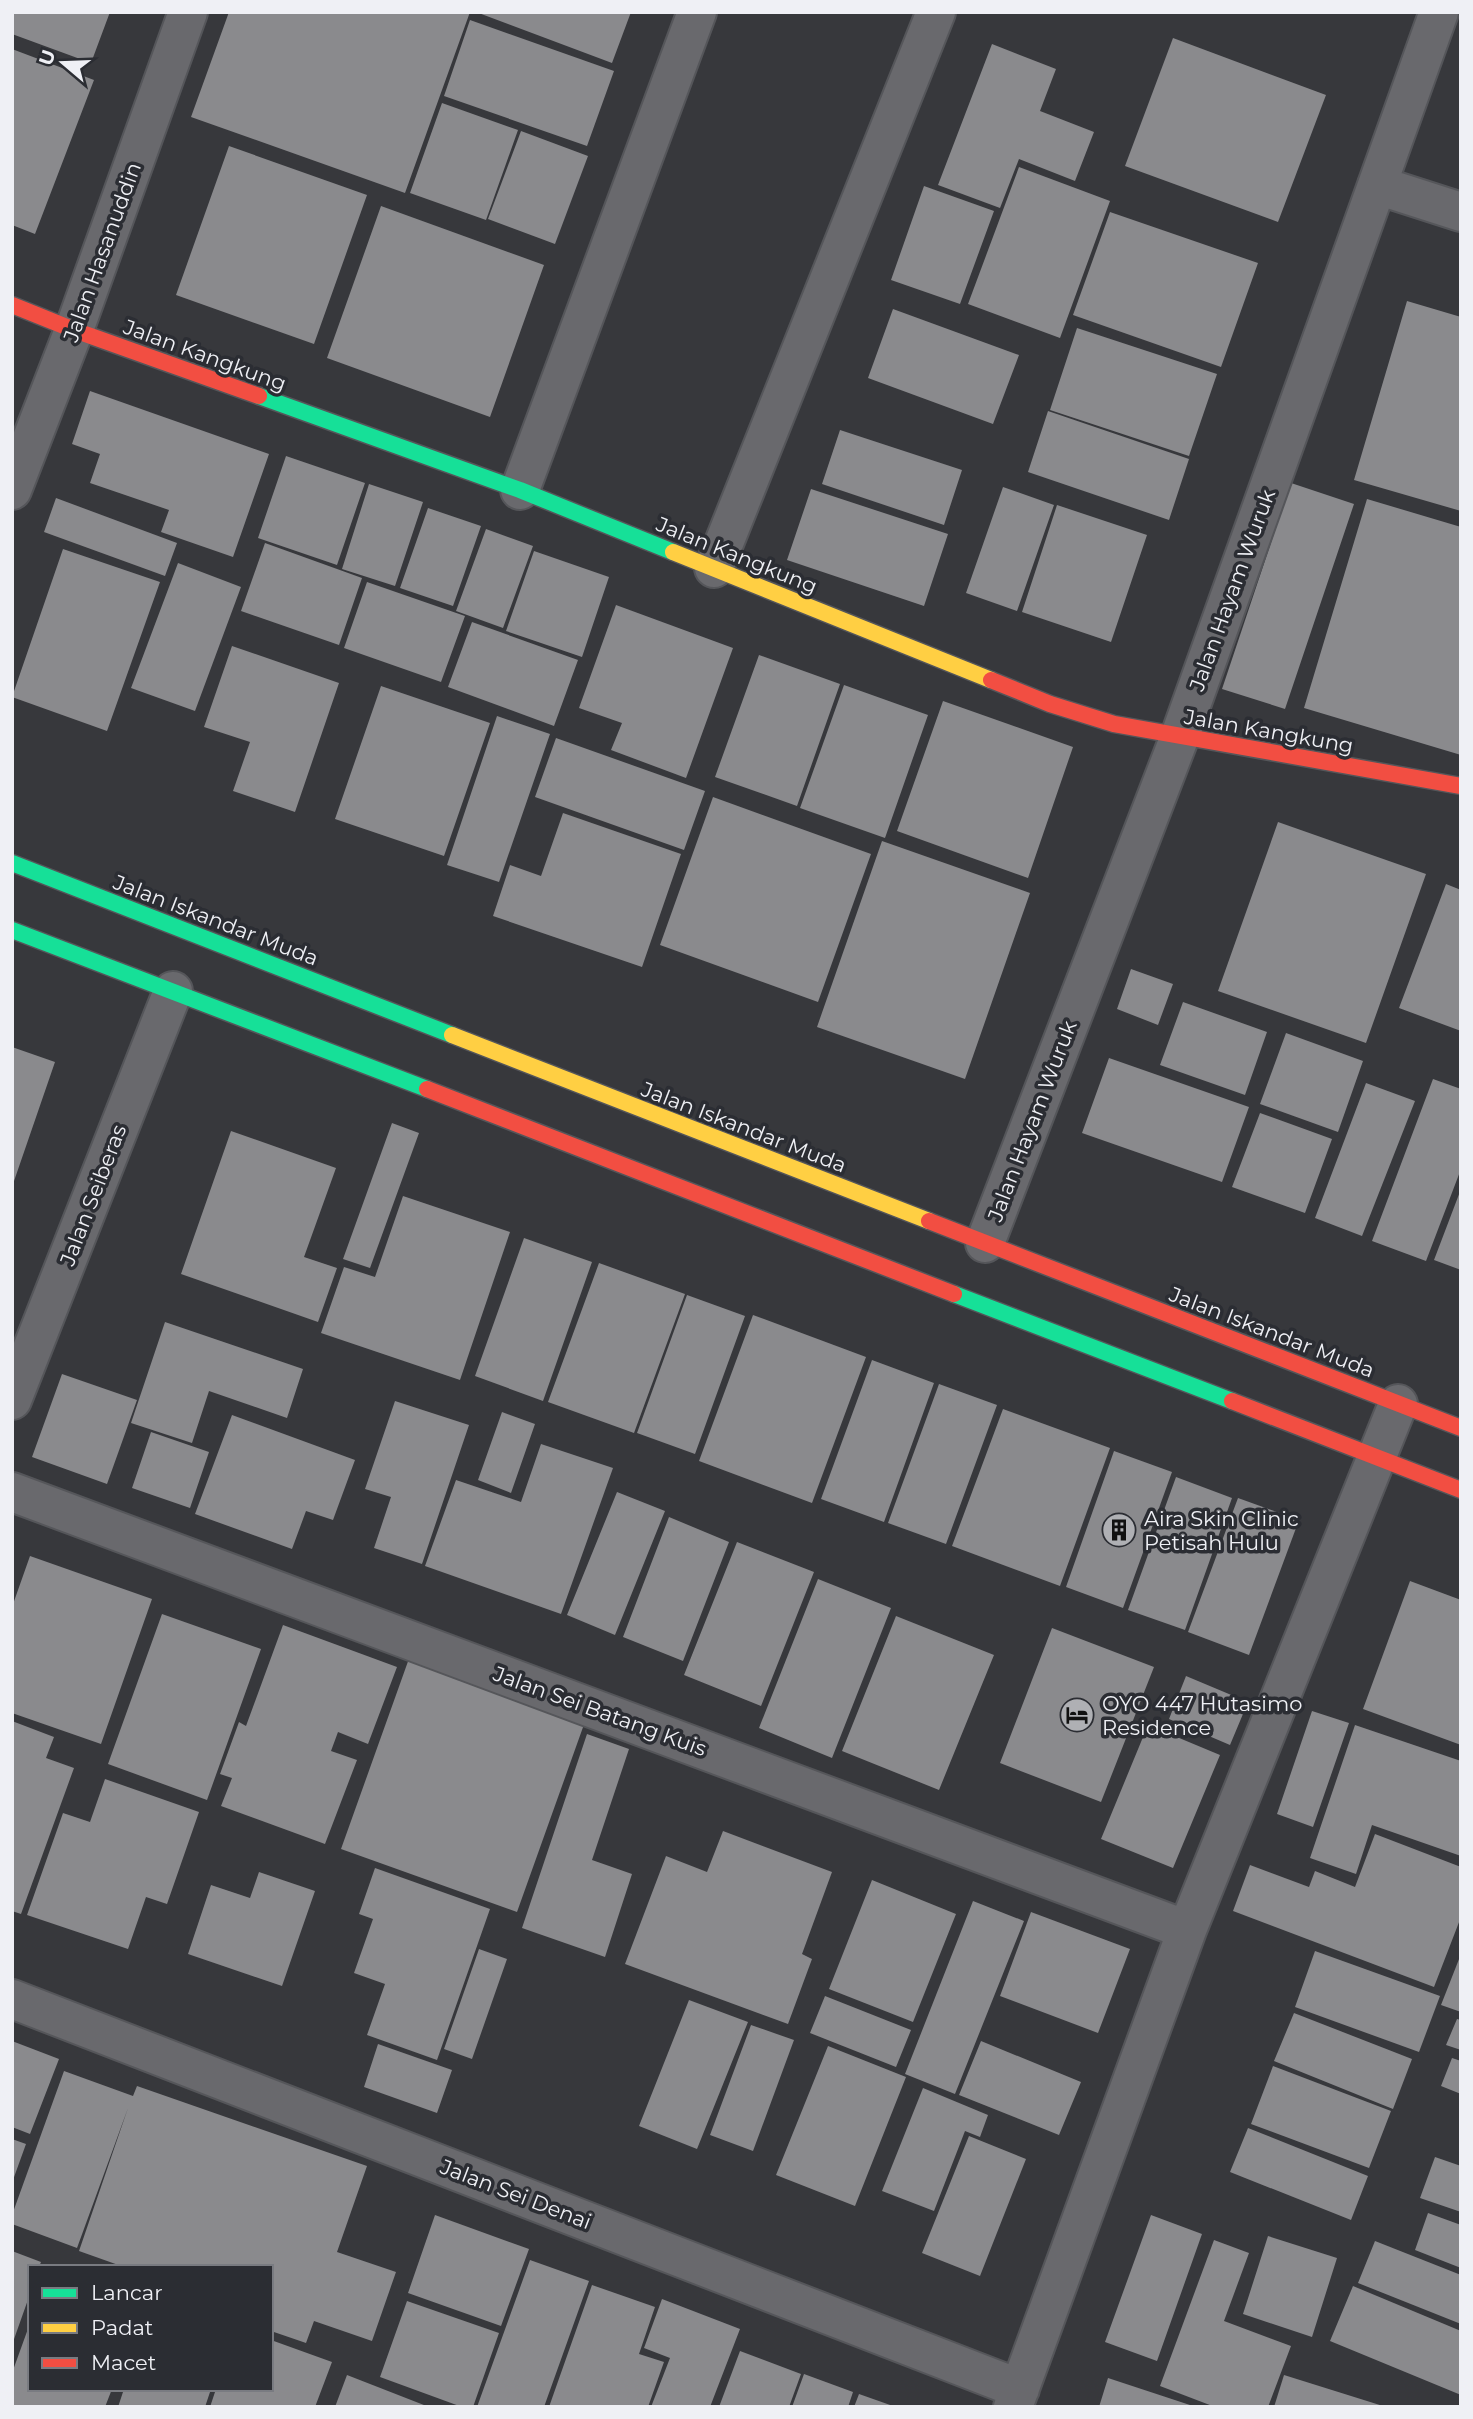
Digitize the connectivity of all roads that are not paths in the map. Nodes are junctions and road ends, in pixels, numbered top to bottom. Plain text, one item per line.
1 (188, 12) edge
2 (697, 12) edge
3 (936, 12) edge
4 (1439, 12) edge
5 (1377, 185) junction
6 (1461, 212) edge
7 (12, 305) edge
8 (74, 330) junction
9 (12, 490) edge
10 (520, 491) junction
11 (715, 568) junction
12 (1180, 736) junction
13 (1461, 786) edge
14 (12, 863) edge
15 (12, 930) edge
16 (173, 990) junction
17 (985, 1243) junction
18 (12, 1400) edge
19 (1398, 1404) junction
20 (1461, 1428) edge
21 (1376, 1457) junction
22 (1461, 1490) edge
23 (12, 1492) edge
24 (1187, 1930) junction
25 (12, 1999) edge
26 (1016, 2398) edge

1 - 8 street, Jalan Hasanuddin
2 - 10 street
3 - 11 street
4 - 5 street, Jalan Hayam Wuruk
5 - 6 street
5 - 12 street, Jalan Hayam Wuruk
7 - 8 main road, Jalan Kangkung
8 - 9 street, Jalan Hasanuddin
8 - 10 main road, Jalan Kangkung
10 - 11 main road, Jalan Kangkung
11 - 12 main road, Jalan Kangkung
12 - 13 main road, Jalan Kangkung
12 - 17 street, Jalan Hayam Wuruk
14 - 17 main road, Jalan Iskandar Muda
15 - 16 main road
16 - 18 street, Jalan Seiberas
16 - 21 main road
17 - 19 main road, Jalan Iskandar Muda
19 - 20 main road, Jalan Iskandar Muda
19 - 21 street
21 - 22 main road
21 - 24 street
23 - 24 street, Jalan Sei Batang Kuis
24 - 26 street
25 - 26 street, Jalan Sei Denai

